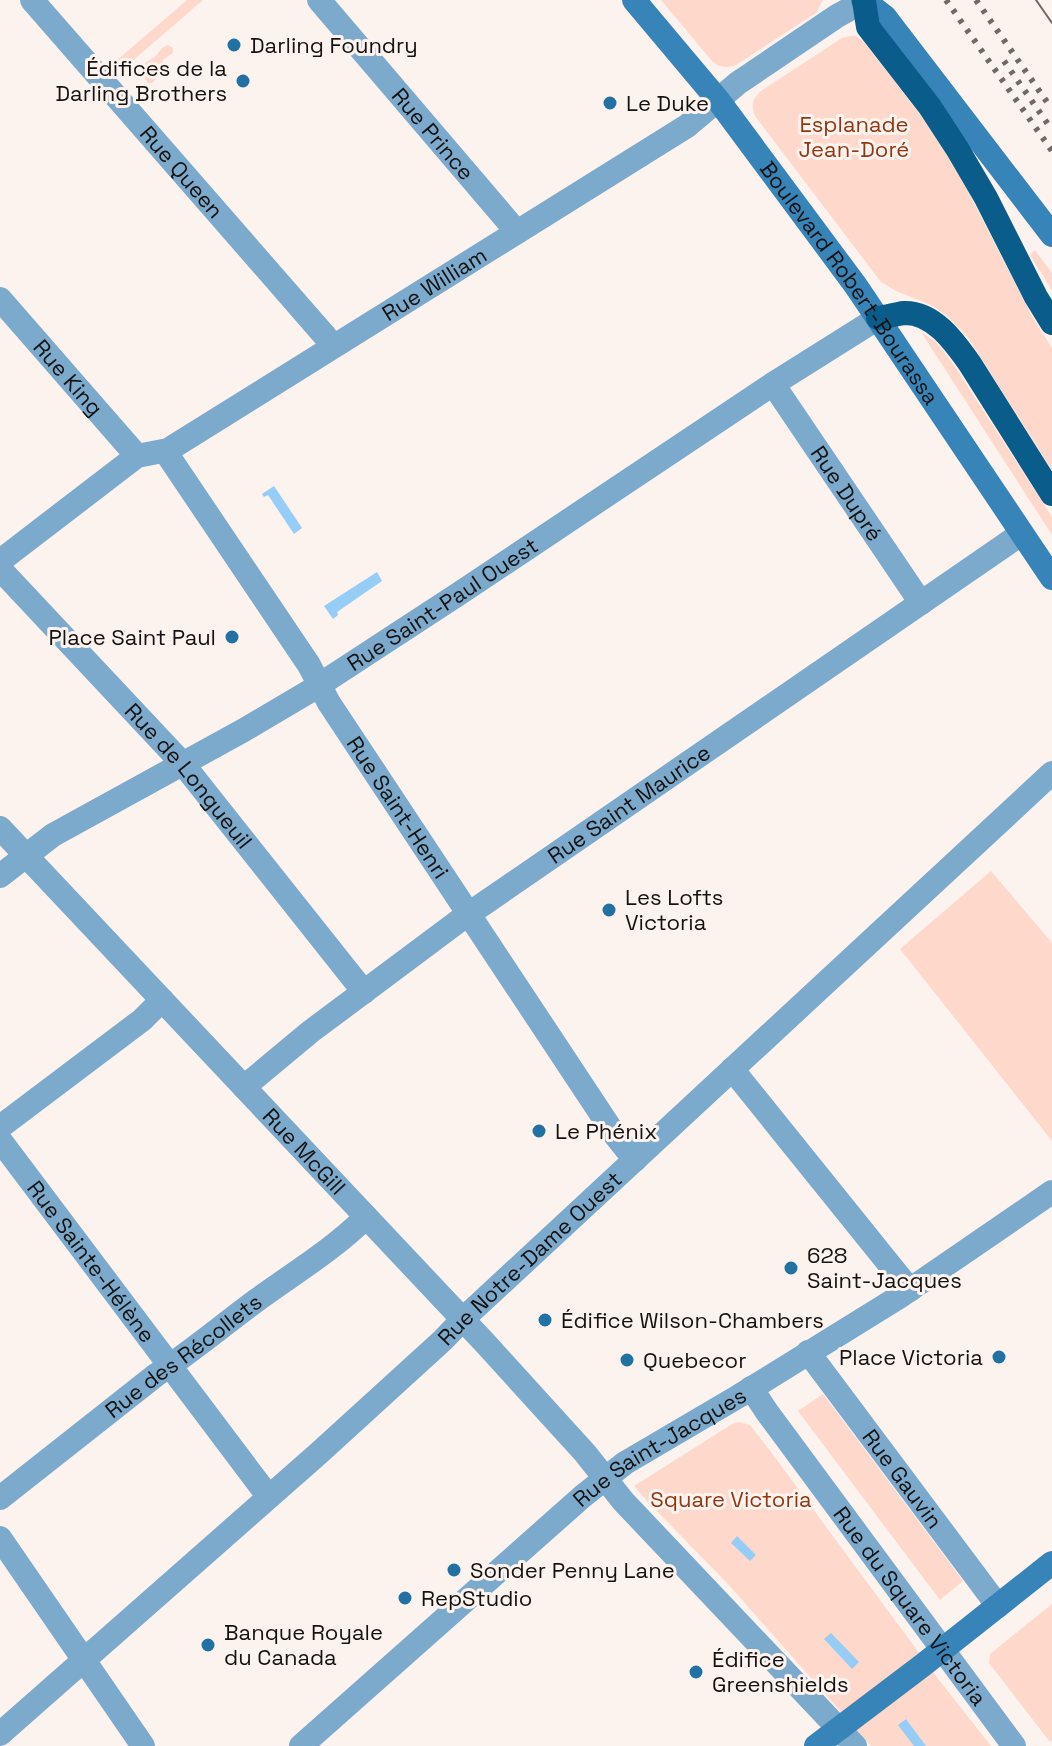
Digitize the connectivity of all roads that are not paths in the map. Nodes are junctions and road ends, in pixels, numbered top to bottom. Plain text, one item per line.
1 (32, 0) edge
2 (319, 0) edge
3 (634, 0) edge
4 (864, 0) edge
5 (718, 100) junction
6 (1048, 221) edge
7 (517, 232) junction
8 (0, 299) edge
9 (878, 318) junction
10 (1052, 323) edge
11 (332, 346) junction
12 (773, 384) junction
13 (165, 451) junction
14 (137, 456) junction
15 (1052, 494) edge
16 (1021, 534) junction
17 (0, 561) edge
18 (0, 569) edge
19 (1052, 578) edge
20 (921, 603) junction
21 (320, 685) junction
22 (183, 764) junction
23 (1052, 773) edge
24 (0, 828) edge
25 (26, 856) junction
26 (0, 876) edge
27 (469, 914) junction
28 (364, 992) junction
29 (162, 1000) junction
30 (732, 1069) junction
31 (244, 1087) junction
32 (0, 1127) edge
33 (0, 1140) edge
34 (635, 1160) junction
35 (1052, 1192) edge
36 (366, 1217) junction
37 (910, 1290) junction
38 (463, 1319) junction
39 (808, 1352) junction
40 (170, 1366) junction
41 (751, 1388) junction
42 (605, 1479) junction
43 (268, 1496) junction
44 (0, 1498) edge
45 (0, 1538) edge
46 (1052, 1563) edge
47 (998, 1606) junction
48 (943, 1649) junction
49 (83, 1659) junction
50 (0, 1734) edge
51 (846, 1737) edge
52 (143, 1746) edge
53 (301, 1746) edge
54 (816, 1746) edge
55 (1014, 1746) edge

1 - 11 street, Rue Queen
2 - 7 street, Rue Prince
3 - 5 main road, Boulevard Robert-Bourassa
4 - 5 street, Rue William
4 - 6 main road
4 - 10 highway
5 - 7 street, Rue William
5 - 9 main road, Boulevard Robert-Bourassa
7 - 11 street, Rue William
8 - 14 street, Rue King
9 - 12 street, Rue Saint-Paul Ouest
9 - 15 highway
9 - 16 main road, Boulevard Robert-Bourassa
11 - 13 street, Rue William
12 - 20 street, Rue Dupré
12 - 21 street, Rue Saint-Paul Ouest
13 - 14 street, Rue William
13 - 21 street, Rue Saint-Henri
14 - 17 street, Rue William
16 - 19 main road, Boulevard Robert-Bourassa
16 - 20 street, Rue Saint Maurice
18 - 22 street, Rue de Longueuil
20 - 27 street, Rue Saint Maurice
21 - 22 street, Rue Saint-Paul Ouest
21 - 27 street, Rue Saint-Henri
22 - 25 street, Rue Saint-Paul Ouest
22 - 28 street, Rue de Longueuil
23 - 30 street, Rue Notre-Dame Ouest
24 - 25 street, Rue McGill
25 - 26 street, Rue Saint-Paul Ouest
25 - 29 street, Rue McGill
27 - 28 street, Rue Saint Maurice
27 - 34 street, Rue Saint-Henri
28 - 31 street, Rue Saint Maurice
29 - 31 street, Rue McGill
29 - 32 street
30 - 34 street, Rue Notre-Dame Ouest
30 - 37 street
31 - 36 street, Rue McGill
33 - 40 street, Rue Sainte-Hélène
34 - 38 street, Rue Notre-Dame Ouest
35 - 37 street, Rue Saint-Jacques
36 - 38 street, Rue McGill
36 - 40 street, Rue des Récollets
37 - 39 street, Rue Saint-Jacques
38 - 42 street, Rue McGill
38 - 43 street, Rue Notre-Dame Ouest
39 - 41 street, Rue Saint-Jacques
39 - 47 street, Rue Gauvin
40 - 43 street, Rue Sainte-Hélène
40 - 44 street, Rue des Récollets
41 - 42 street, Rue Saint-Jacques
41 - 48 street, Rue du Square Victoria
42 - 51 street
42 - 53 street, Rue Saint-Jacques
43 - 49 street, Rue Notre-Dame Ouest
45 - 49 street
46 - 47 main road
47 - 48 main road
48 - 51 main road
48 - 55 street, Rue du Square Victoria
49 - 50 street, Rue Notre-Dame Ouest
49 - 52 street
51 - 54 main road

